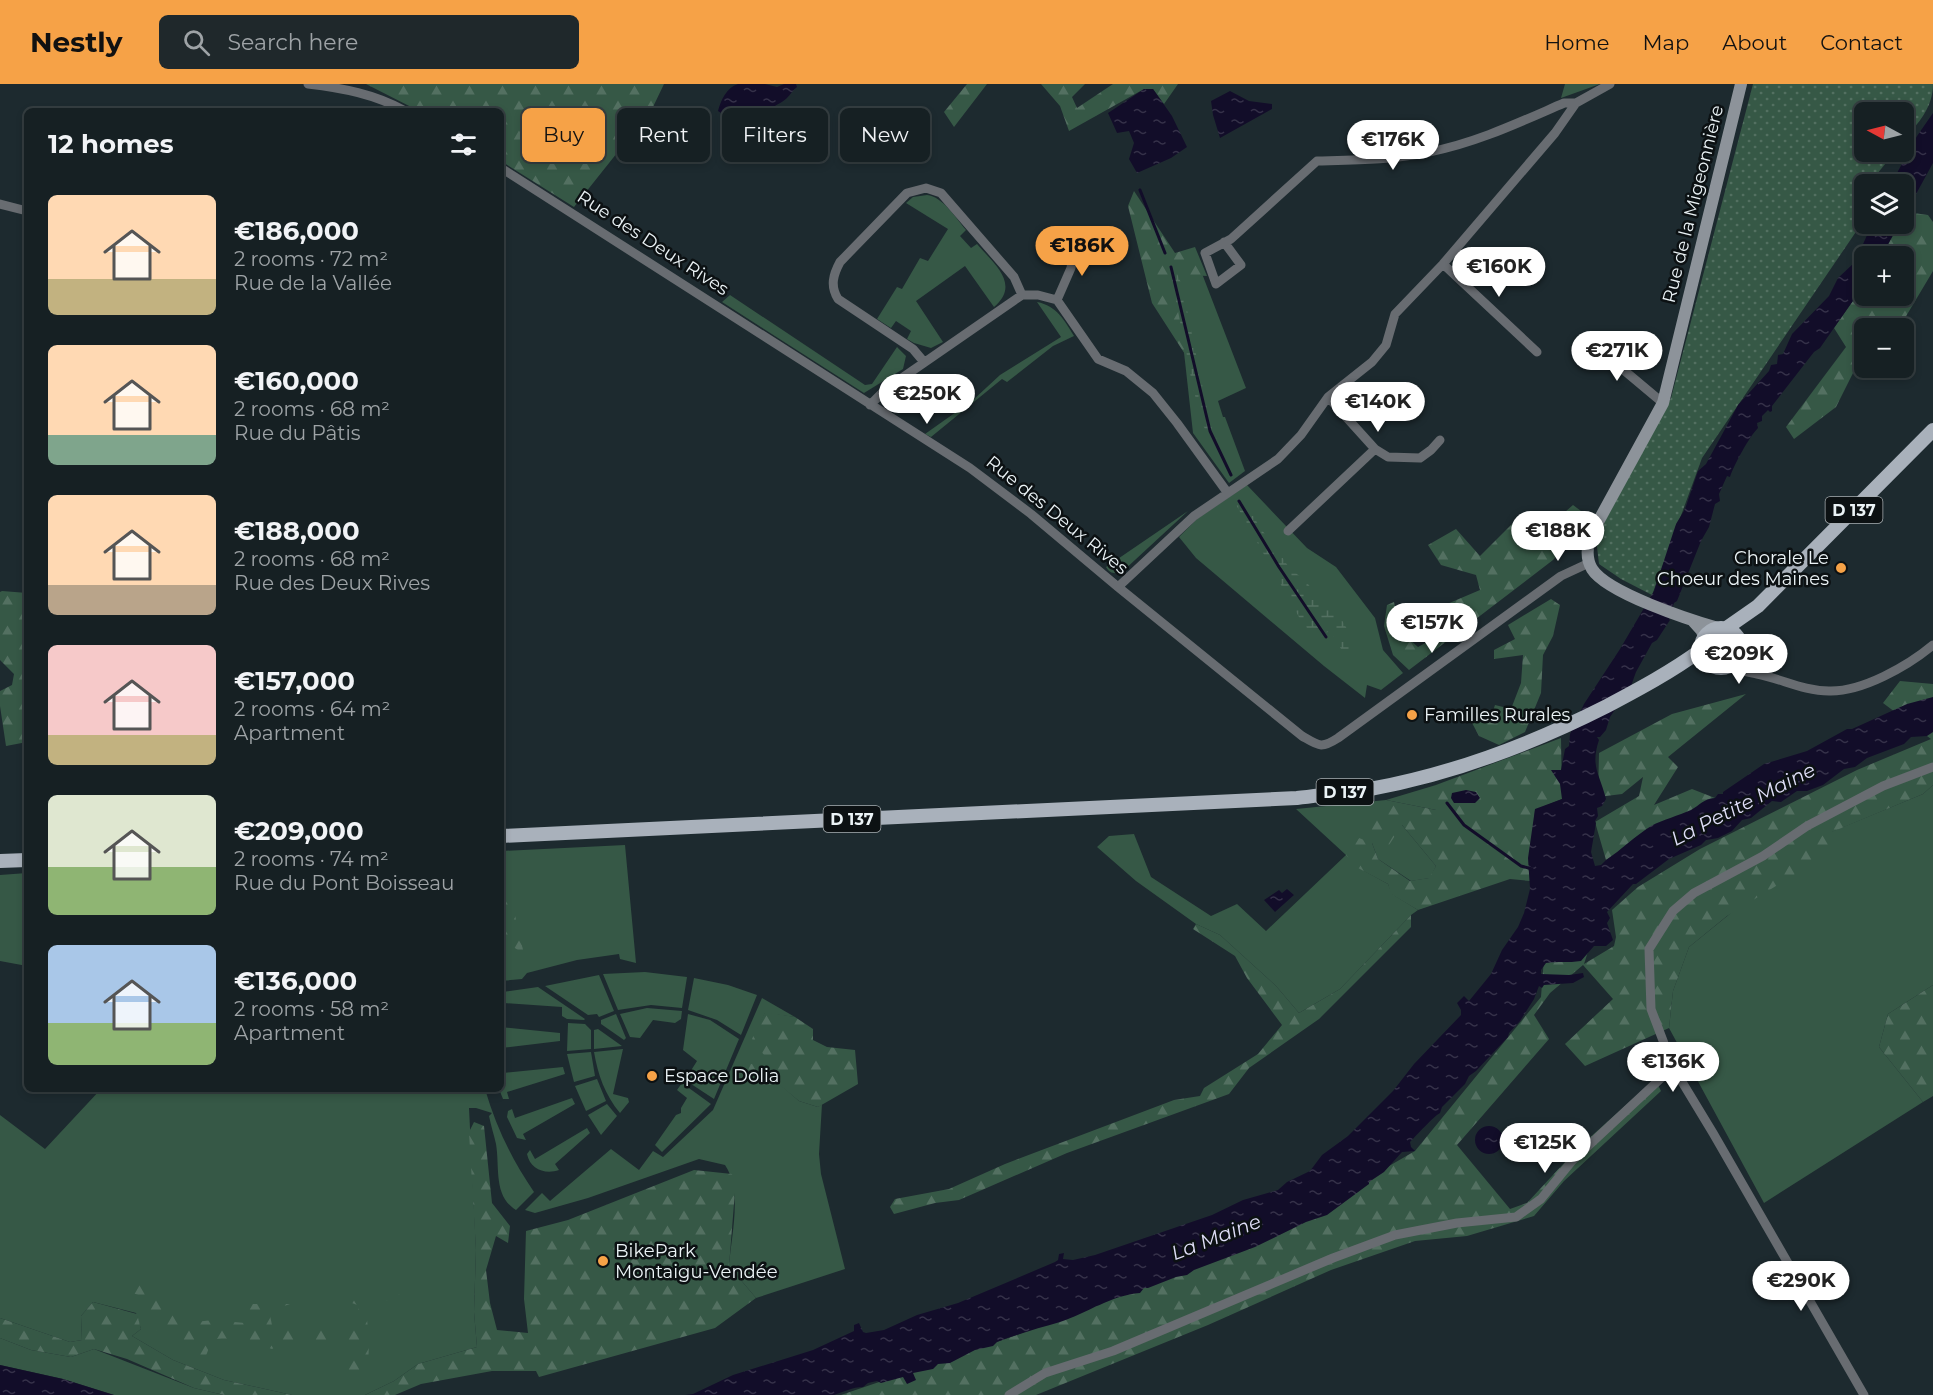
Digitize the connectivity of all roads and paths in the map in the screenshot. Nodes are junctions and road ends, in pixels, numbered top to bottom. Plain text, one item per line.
1 (308, 84) edge
2 (1610, 84) edge
3 (1741, 84) edge
4 (1576, 103) junction
5 (400, 108) edge
6 (504, 170) edge
7 (0, 204) edge
8 (24, 210) edge
9 (1224, 242) junction
10 (1074, 246) dead end
11 (1443, 264) junction
12 (1022, 295) junction
13 (1057, 300) junction
14 (1589, 341) dead end
15 (1537, 352) dead end
16 (924, 362) junction
17 (1328, 397) junction
18 (1663, 403) junction
19 (870, 405) junction
20 (1933, 430) edge
21 (1440, 440) dead end
22 (1375, 449) junction
23 (1227, 492) junction
24 (1288, 531) dead end
25 (1589, 563) junction
26 (1118, 587) junction
27 (1758, 606) junction
28 (1692, 621) junction
29 (1722, 629) junction
30 (1933, 645) edge
31 (1739, 647) junction
32 (1704, 650) junction
33 (1726, 667) junction
34 (1757, 674) junction
35 (1933, 767) edge
36 (504, 836) edge
37 (24, 860) edge
38 (0, 861) edge
39 (1673, 1067) junction
40 (1009, 1395) edge
41 (1864, 1395) edge

1 - 5 street
2 - 4 street
3 - 18 street, Rue de la Migeonnière
4 - 9 street
4 - 11 street
6 - 19 street, Rue des Deux Rives
7 - 8 street
9 - 9 street
10 - 13 street
11 - 15 street
11 - 17 street
12 - 13 street
12 - 16 street
12 - 16 street
13 - 23 street
14 - 18 street
16 - 19 street
17 - 22 street
17 - 23 street
18 - 25 street, Rue de la Migeonnière
19 - 26 street, Rue des Deux Rives
20 - 27 main road, D 137
21 - 22 street
22 - 24 street
23 - 26 street
25 - 26 street, Rue des Deux Rives
25 - 28 street
27 - 29 main road, D 137
27 - 31 main road, D 137
28 - 29 street
28 - 32 street
29 - 31 main road
29 - 32 main road
30 - 34 street
31 - 33 main road
31 - 34 street
32 - 33 main road
32 - 36 main road, D 137
33 - 34 street
35 - 39 street
37 - 38 main road
39 - 40 street
39 - 41 street

